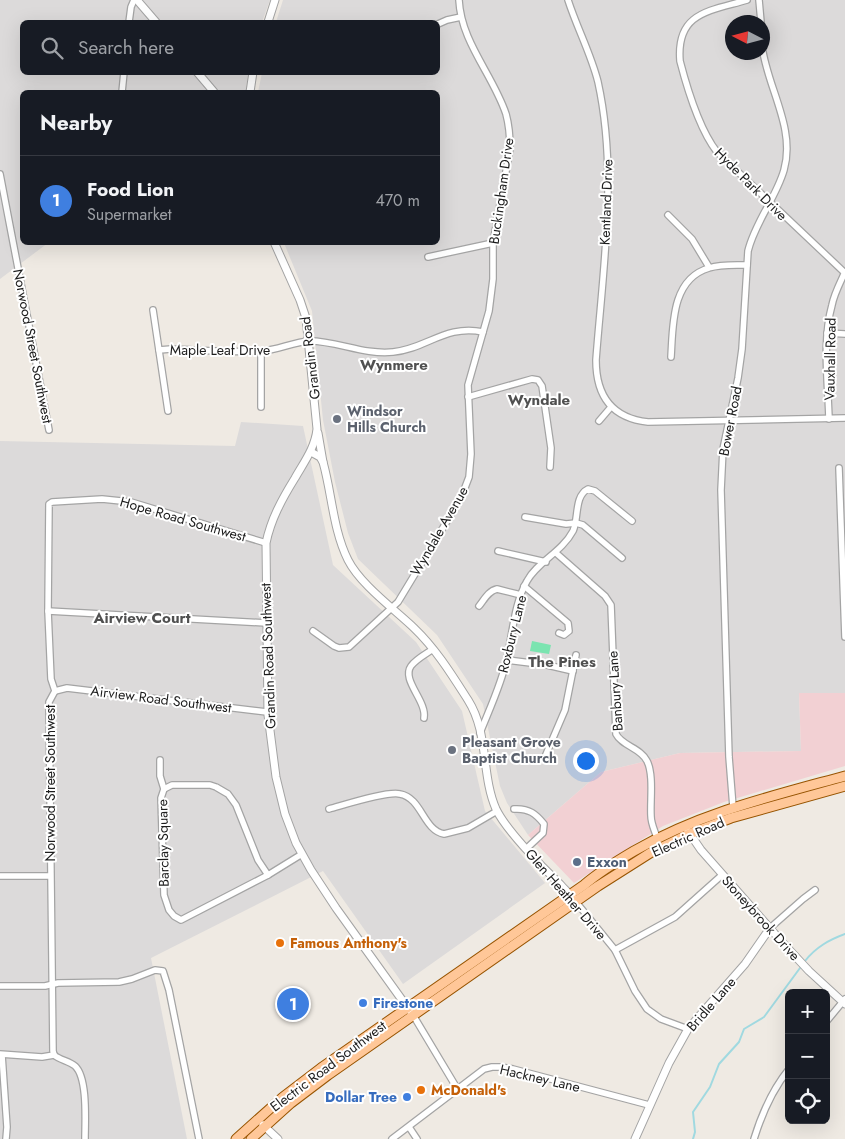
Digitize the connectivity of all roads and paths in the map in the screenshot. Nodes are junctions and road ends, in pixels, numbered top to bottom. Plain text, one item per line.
1 (136, 0) edge
2 (275, 0) edge
3 (459, 0) edge
4 (568, 0) edge
5 (747, 0) edge
6 (759, 0) edge
7 (760, 15) edge
8 (461, 17) junction
9 (129, 20) edge
10 (154, 20) edge
11 (269, 20) edge
12 (440, 23) edge
13 (765, 60) edge
14 (124, 75) edge
15 (200, 75) edge
16 (253, 75) edge
17 (122, 90) edge
18 (212, 90) edge
19 (250, 90) edge
20 (0, 174) edge
21 (770, 203) junction
22 (668, 215) dead end
23 (493, 243) junction
24 (275, 245) edge
25 (428, 257) dead end
26 (747, 265) junction
27 (709, 267) junction
28 (845, 273) edge
29 (153, 310) dead end
30 (484, 332) junction
31 (827, 333) junction
32 (845, 334) edge
33 (309, 341) junction
34 (159, 350) junction
35 (261, 351) junction
36 (671, 357) dead end
37 (468, 397) junction
38 (261, 407) dead end
39 (611, 407) junction
40 (168, 411) dead end
41 (845, 418) edge
42 (829, 419) junction
43 (316, 420) joint
44 (599, 421) dead end
45 (728, 421) junction
46 (317, 429) junction
47 (49, 430) dead end
48 (311, 452) junction
49 (323, 464) junction
50 (550, 467) dead end
51 (839, 468) dead end
52 (69, 500) joint
53 (843, 512) edge
54 (525, 517) dead end
55 (632, 521) dead end
56 (576, 523) junction
57 (266, 542) junction
58 (498, 551) dead end
59 (556, 552) junction
60 (622, 558) dead end
61 (546, 562) junction
62 (524, 586) junction
63 (521, 595) junction
64 (479, 606) dead end
65 (392, 607) junction
66 (48, 611) junction
67 (266, 623) junction
68 (313, 631) dead end
69 (559, 633) dead end
70 (845, 637) edge
71 (433, 648) junction
72 (576, 655) dead end
73 (507, 660) junction
74 (573, 671) junction
75 (55, 691) junction
76 (268, 712) junction
77 (424, 718) dead end
78 (480, 733) junction
79 (544, 759) dead end
80 (160, 760) dead end
81 (845, 776) edge
82 (845, 786) edge
83 (164, 789) junction
84 (733, 807) junction
85 (329, 809) dead end
86 (514, 809) dead end
87 (497, 811) junction
88 (687, 829) junction
89 (657, 838) junction
90 (527, 848) junction
91 (302, 854) junction
92 (722, 874) junction
93 (268, 875) junction
94 (0, 876) edge
95 (50, 876) junction
96 (815, 890) dead end
97 (570, 894) junction
98 (576, 902) junction
99 (547, 922) joint
100 (770, 928) junction
101 (615, 950) junction
102 (52, 984) junction
103 (0, 986) edge
104 (844, 1002) edge
105 (410, 1011) junction
106 (830, 1018) edge
107 (688, 1029) junction
108 (1, 1054) edge
109 (54, 1055) junction
110 (785, 1075) edge
111 (458, 1090) junction
112 (649, 1105) junction
113 (257, 1119) junction
114 (264, 1127) junction
115 (409, 1127) junction
116 (6, 1139) edge
117 (85, 1139) edge
118 (199, 1139) edge
119 (236, 1139) edge
120 (251, 1139) edge
121 (278, 1139) edge
122 (392, 1139) edge
123 (417, 1139) edge
124 (635, 1139) edge
125 (754, 1139) edge

1 - 9 street
1 - 10 street
2 - 11 street
3 - 8 street, Buckingham Drive
4 - 39 street, Kentland Drive
5 - 21 street, Hyde Park Drive
6 - 7 street
8 - 12 street
8 - 23 street, Buckingham Drive
13 - 21 street, Bower Road
14 - 17 street
15 - 18 street
16 - 19 street
20 - 47 street, Norwood Street Southwest
21 - 26 street, Bower Road
21 - 28 street, Hyde Park Drive
22 - 27 street
23 - 25 street
23 - 30 street, Buckingham Drive
24 - 33 street, Grandin Road
26 - 27 street
26 - 45 street, Bower Road
27 - 36 street
28 - 31 street, Vauxhall Road
29 - 34 street
30 - 33 street
30 - 37 street, Wyndale Avenue
31 - 32 street
31 - 42 street, Vauxhall Road
33 - 35 street, Maple Leaf Drive
33 - 43 street, Grandin Road
34 - 35 street, Maple Leaf Drive
34 - 40 street
35 - 38 street
37 - 50 street
37 - 65 street, Wyndale Avenue
39 - 44 street
39 - 45 street
41 - 42 street
42 - 45 street
43 - 46 street, Grandin Road Southwest
45 - 84 street, Bower Road
46 - 48 street, Grandin Road Southwest
46 - 49 street, Glen Heather Drive
48 - 49 street
48 - 57 street, Grandin Road Southwest
49 - 65 street, Glen Heather Drive
51 - 53 street
52 - 57 street, Hope Road Southwest
52 - 66 street, Norwood Street Southwest
53 - 70 street
54 - 56 street
55 - 56 street, Roxbury Lane
56 - 59 street, Roxbury Lane
56 - 60 street
57 - 67 street, Grandin Road Southwest
58 - 61 street
59 - 61 street, Roxbury Lane
59 - 89 street, Banbury Lane
61 - 62 street, Roxbury Lane
62 - 63 street, Roxbury Lane
62 - 69 street
63 - 64 street
63 - 73 street, Roxbury Lane
65 - 68 street, Wyndale Avenue
65 - 71 street, Glen Heather Drive
66 - 67 street
66 - 75 street, Norwood Street Southwest
67 - 76 street, Grandin Road Southwest
71 - 77 street
71 - 78 street, Glen Heather Drive
72 - 74 street
73 - 74 street
73 - 78 street, Roxbury Lane
74 - 79 street
75 - 76 street, Airview Road Southwest
75 - 95 street, Norwood Street Southwest
76 - 91 street, Grandin Road Southwest
78 - 87 street, Glen Heather Drive
80 - 83 street, Barclay Square
81 - 84 main road, Electric Road
82 - 88 main road, Electric Road
83 - 93 street
83 - 93 street, Barclay Square
84 - 88 main road, Electric Road
85 - 87 street
86 - 90 street
87 - 90 street, Glen Heather Drive
88 - 89 main road, Electric Road
88 - 92 street, Stoneybrook Drive
88 - 98 main road, Electric Road
89 - 97 main road, Electric Road
90 - 97 street, Glen Heather Drive
91 - 93 street
91 - 105 street, Grandin Road Southwest
92 - 100 street, Stoneybrook Drive
92 - 101 street
94 - 95 street
95 - 102 street, Norwood Street Southwest
96 - 100 street, Bridle Lane
97 - 98 street, Glen Heather Drive
97 - 105 main road, Electric Road Southwest
98 - 99 main road, Electric Road
98 - 101 street, Glen Heather Drive
99 - 105 main road, Electric Road Southwest
100 - 104 street, Stoneybrook Drive
100 - 107 street, Bridle Lane
101 - 107 street, Glen Heather Drive
102 - 103 street
102 - 109 street, Norwood Street Southwest
102 - 118 street
104 - 106 street
105 - 111 street
105 - 113 main road, Electric Road Southwest
105 - 114 main road, Electric Road Southwest
107 - 112 street, Bridle Lane
108 - 109 street
108 - 116 street
109 - 117 street
110 - 125 street
111 - 112 street, Hackney Lane
111 - 115 street, Hackney Lane
112 - 124 street, Bridle Lane
113 - 114 street
113 - 119 main road, Electric Road Southwest
114 - 120 main road, Electric Road Southwest
114 - 121 street
115 - 122 street, Hackney Lane
115 - 123 street

